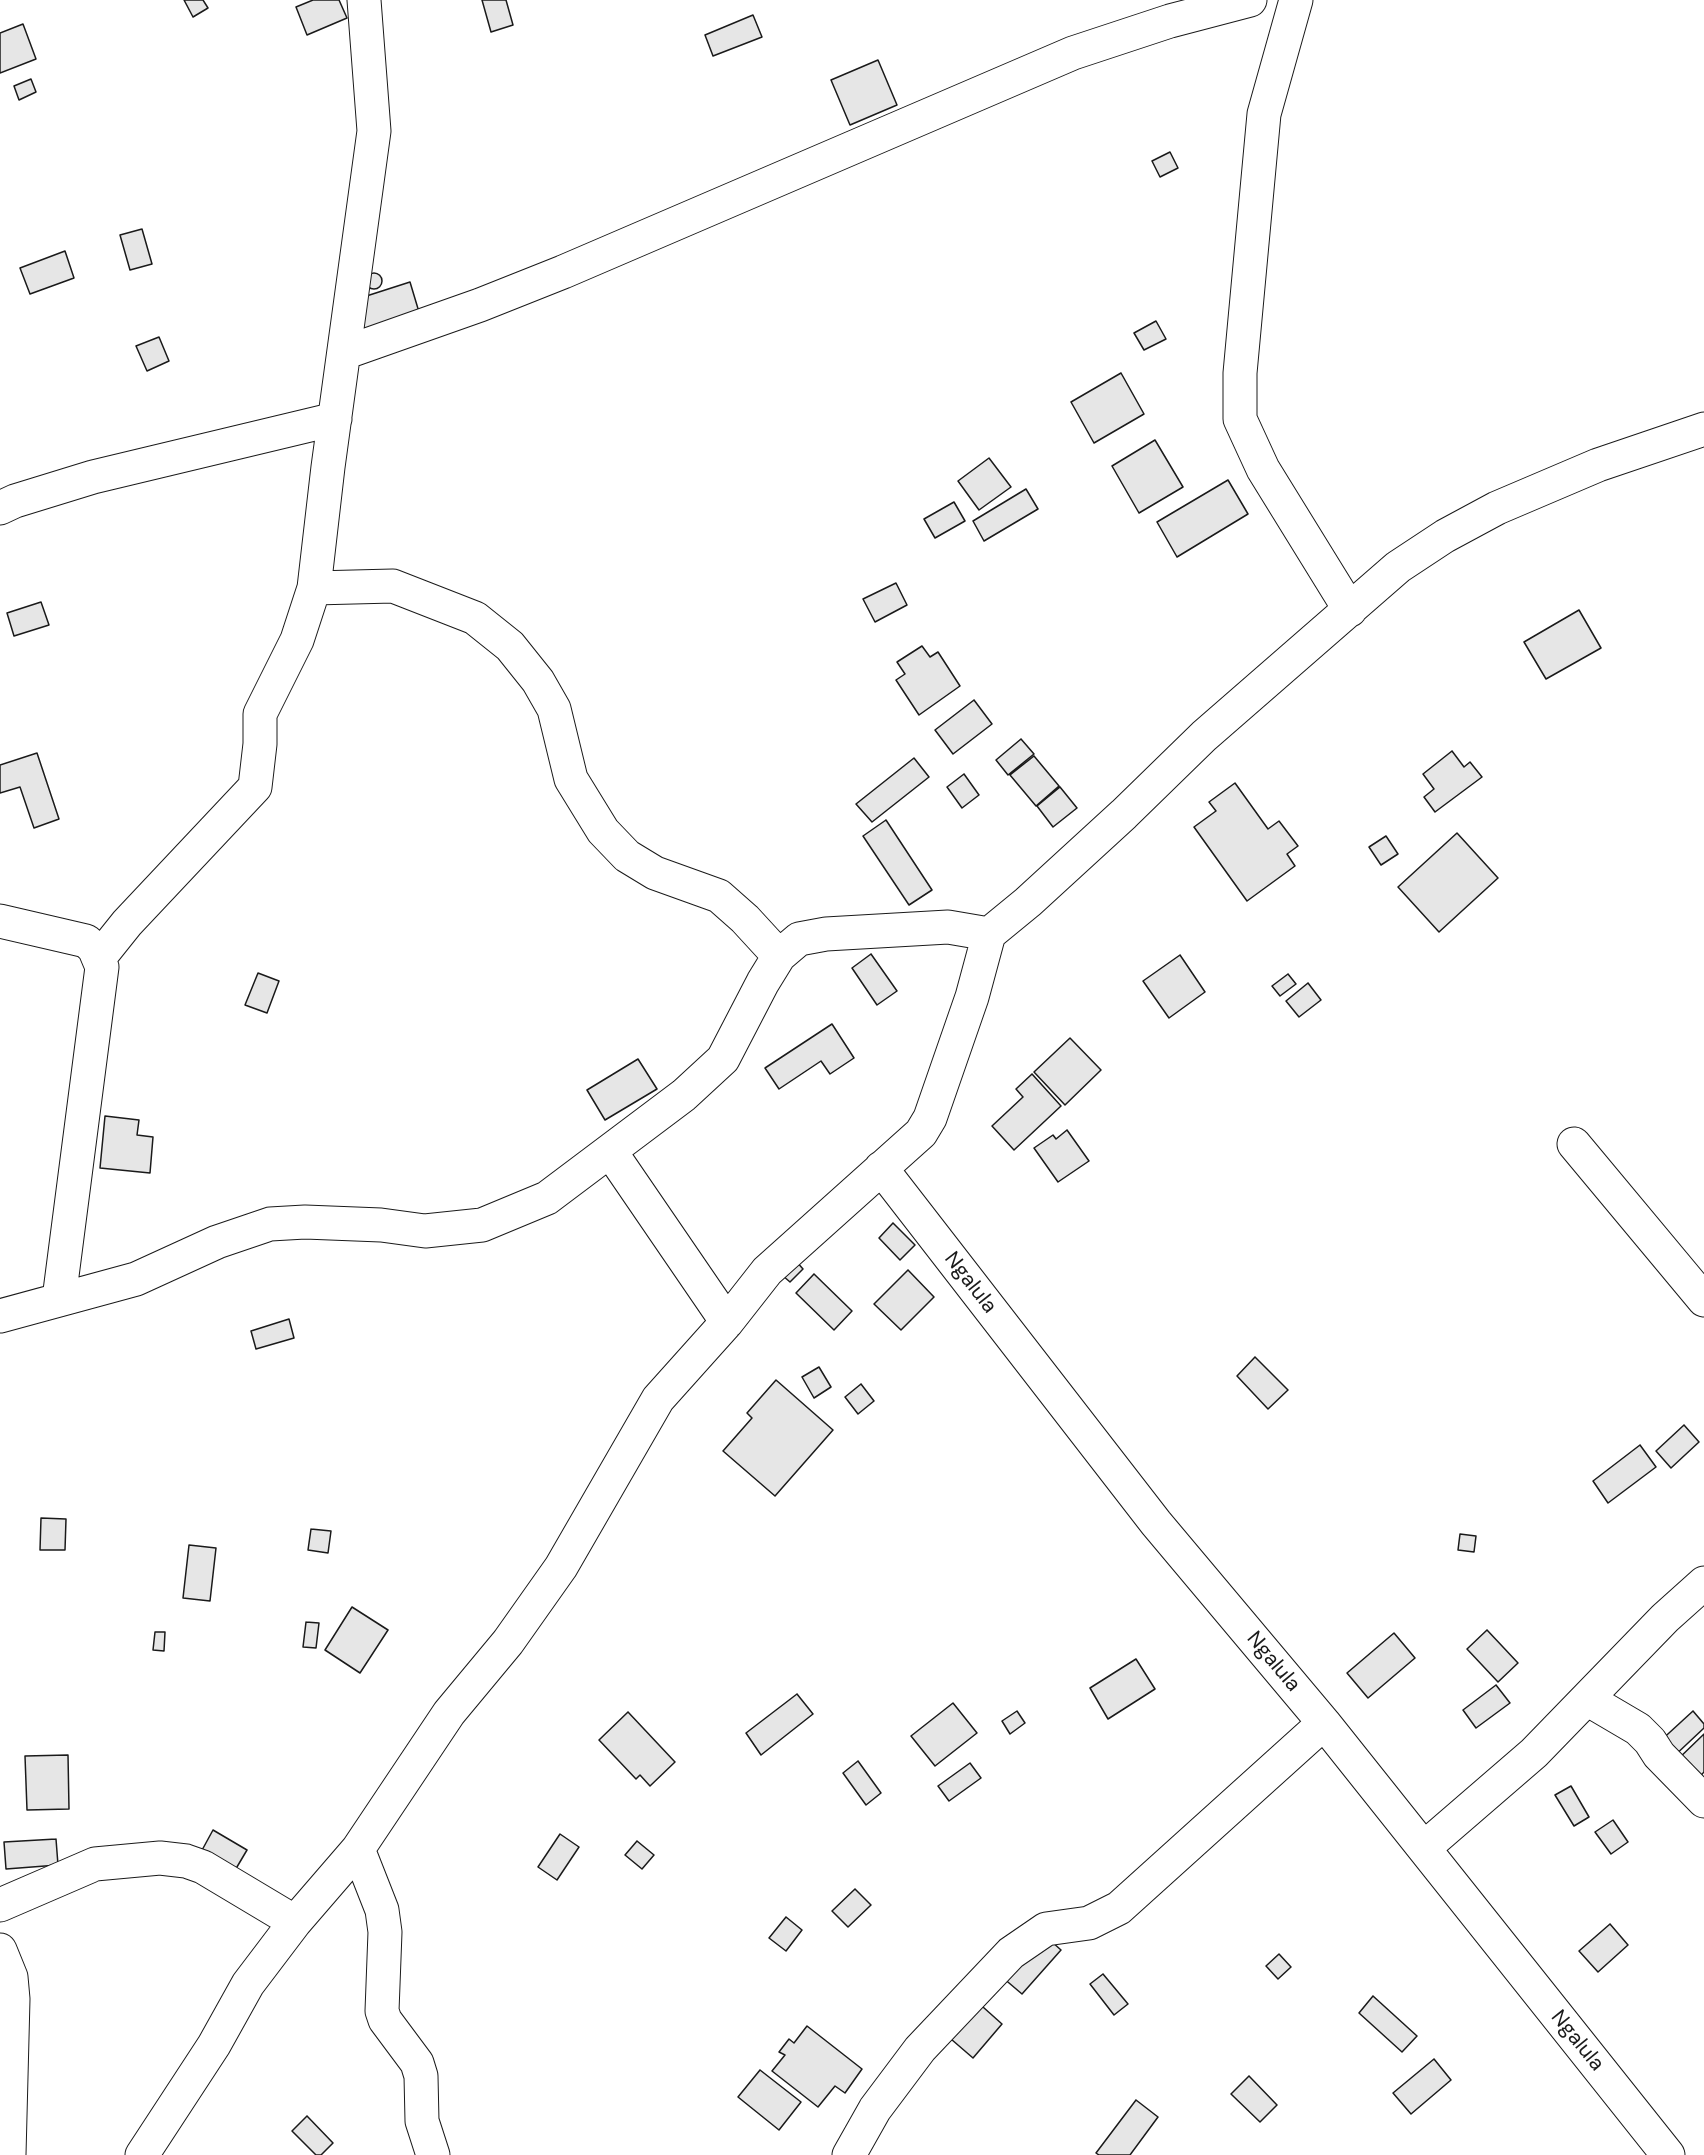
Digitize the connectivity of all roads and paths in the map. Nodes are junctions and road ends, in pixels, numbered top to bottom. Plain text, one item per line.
1 (364, 0) edge
2 (1250, 0) edge
3 (1296, 0) edge
4 (344, 353) junction
5 (334, 419) junction
6 (1704, 429) edge
7 (0, 508) edge
8 (314, 588) junction
9 (1350, 609) junction
10 (0, 921) edge
11 (989, 934) junction
12 (779, 956) junction
13 (99, 958) junction
14 (1574, 1144) dead end
15 (609, 1151) junction
16 (881, 1168) junction
17 (60, 1299) junction
18 (1704, 1300) edge
19 (1, 1318) edge
20 (727, 1322) junction
21 (1704, 1583) edge
22 (1587, 1699) junction
23 (1324, 1723) junction
24 (1704, 1801) edge
25 (1424, 1848) junction
26 (358, 1849) junction
27 (0, 1905) edge
28 (295, 1922) junction
29 (0, 1950) edge
30 (9, 2155) edge
31 (142, 2155) edge
32 (433, 2155) edge
33 (849, 2155) edge
34 (1668, 2155) edge

1 - 4 street
2 - 4 street
3 - 9 street
4 - 5 street
5 - 7 street
5 - 8 street
6 - 9 street
8 - 12 street
8 - 13 street
9 - 11 street
10 - 13 street
11 - 12 street
11 - 16 street
12 - 15 street
13 - 17 street
14 - 18 street
15 - 17 street
15 - 20 street
16 - 20 street
16 - 23 street, Ngalula
17 - 19 street
20 - 26 street
21 - 22 street
22 - 24 street
22 - 25 street
23 - 25 street, Ngalula
23 - 33 street
25 - 34 street, Ngalula
26 - 28 street
26 - 32 street
27 - 28 street
28 - 31 street
29 - 30 street

